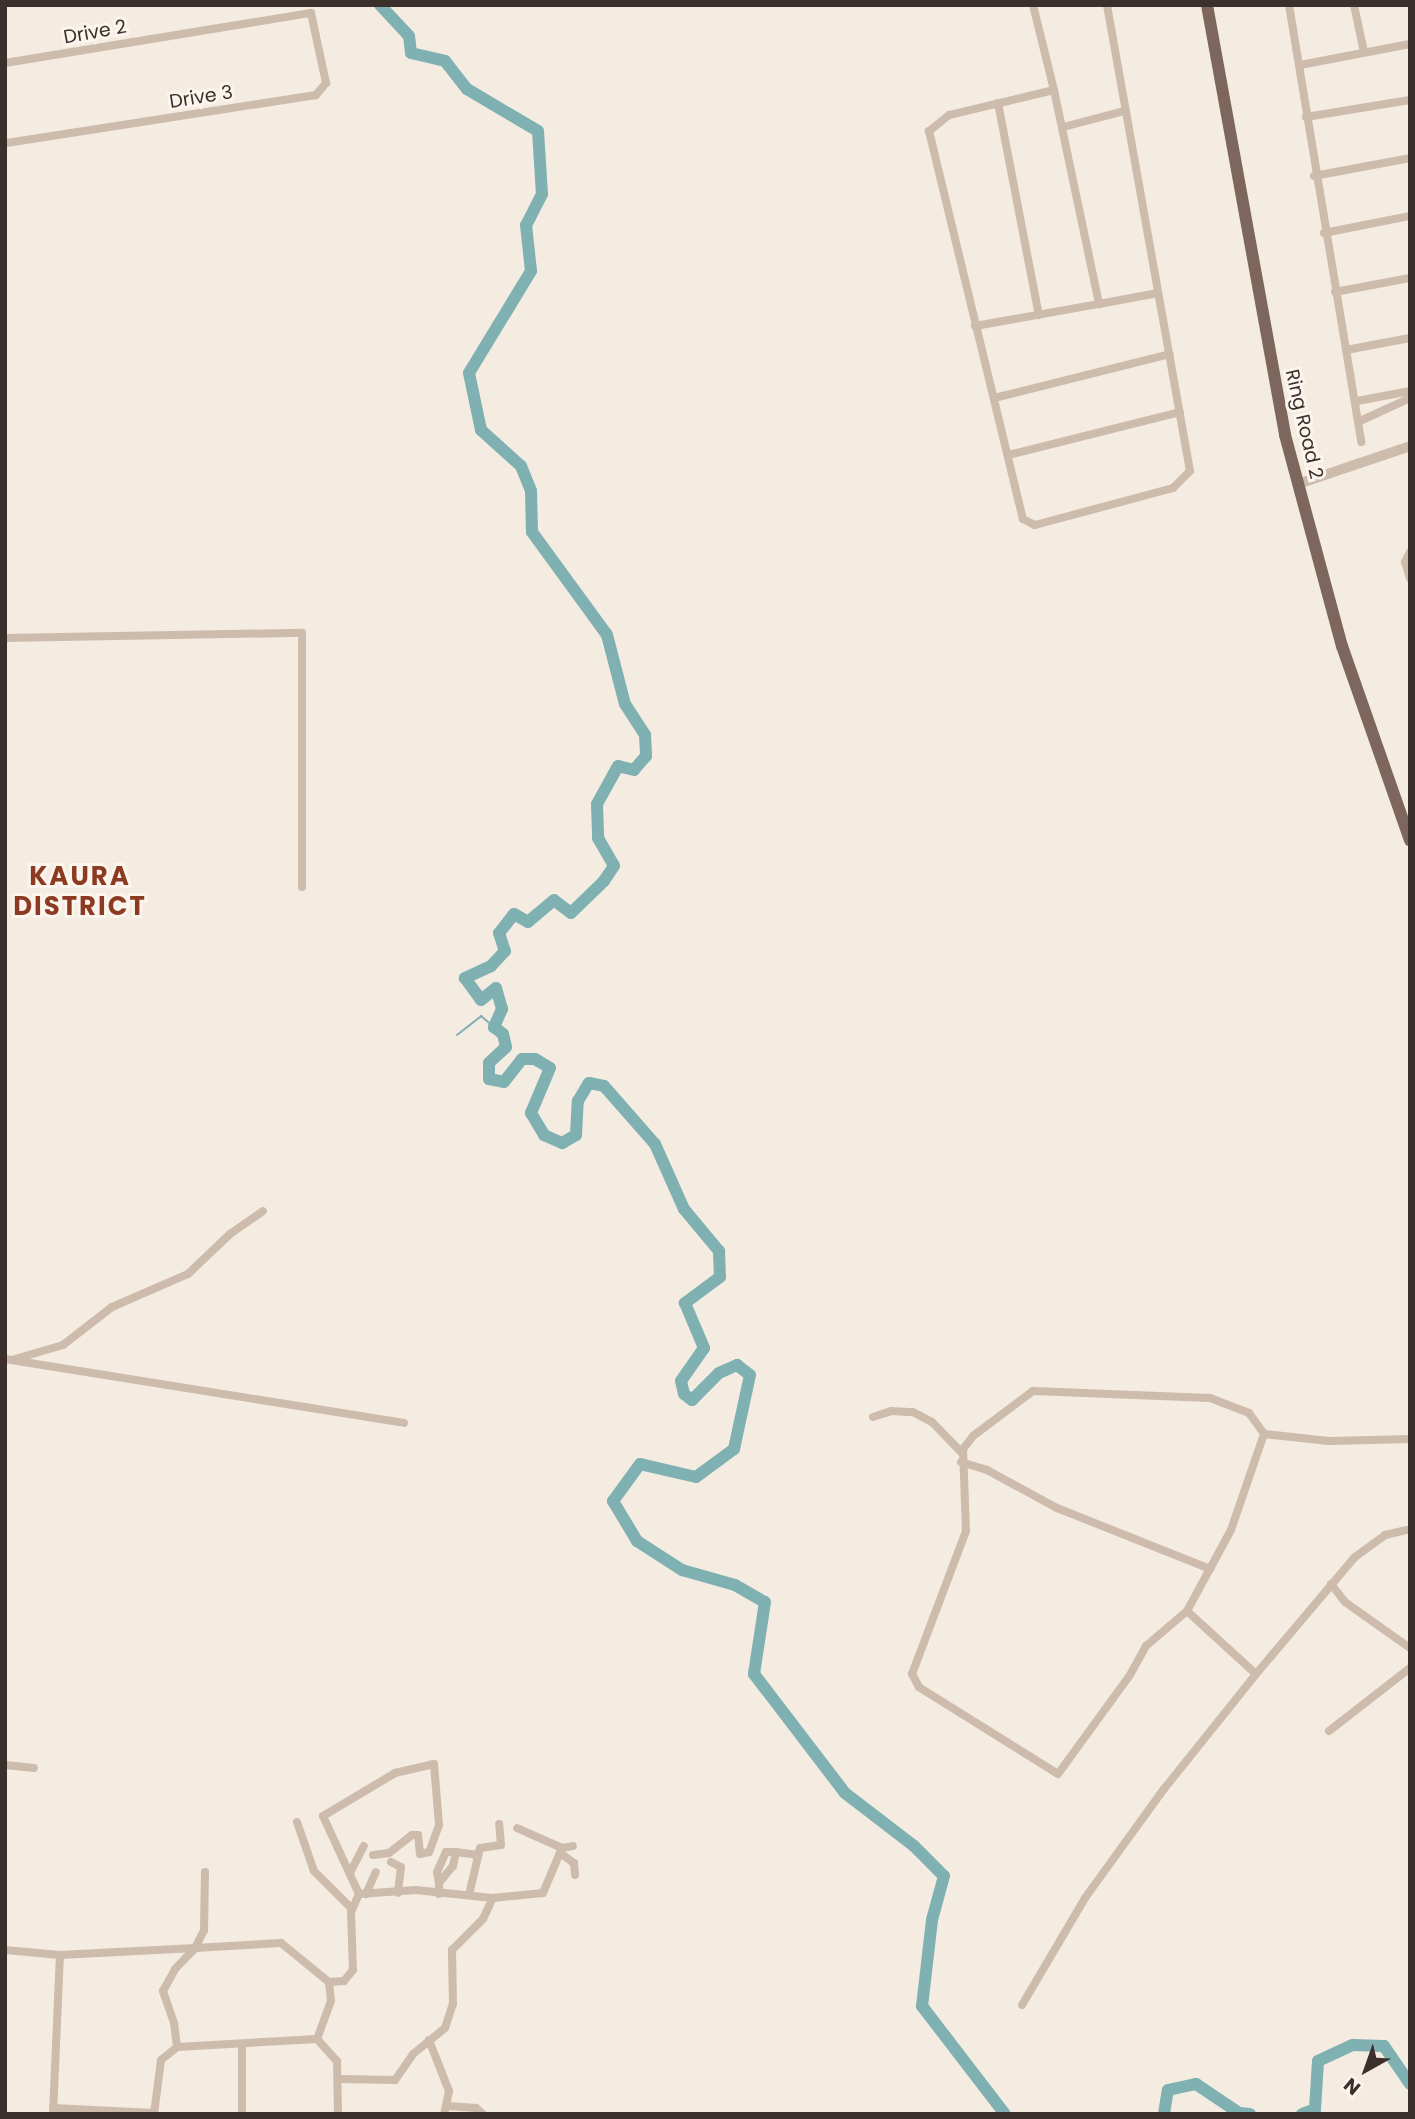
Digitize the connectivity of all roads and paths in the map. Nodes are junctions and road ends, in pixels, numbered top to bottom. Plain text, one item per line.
1 (1033, 5) edge
2 (1107, 5) edge
3 (1207, 5) edge
4 (1289, 5) edge
5 (1354, 5) edge
6 (313, 14) joint
7 (1410, 44) edge
8 (1364, 52) junction
9 (5, 63) edge
10 (1300, 65) junction
11 (1054, 90) junction
12 (1410, 100) edge
13 (998, 103) junction
14 (1124, 111) junction
15 (1306, 117) junction
16 (1063, 127) junction
17 (5, 143) edge
18 (1410, 158) edge
19 (1314, 176) junction
20 (1410, 216) edge
21 (1324, 233) junction
22 (1410, 278) edge
23 (1335, 292) junction
24 (1158, 293) junction
25 (1099, 303) junction
26 (1039, 315) junction
27 (975, 326) junction
28 (1410, 338) edge
29 (1346, 351) junction
30 (1170, 354) junction
31 (1410, 391) edge
32 (994, 398) junction
33 (1410, 398) edge
34 (1357, 401) junction
35 (1180, 412) junction
36 (1360, 421) junction
37 (1362, 442) dead end
38 (1410, 446) edge
39 (1007, 455) junction
40 (1298, 484) junction
41 (1410, 552) edge
42 (1410, 578) edge
43 (5, 638) edge
44 (1410, 840) edge
45 (302, 887) dead end
46 (263, 1211) dead end
47 (5, 1359) edge
48 (873, 1418) dead end
49 (404, 1423) dead end
50 (1264, 1434) junction
51 (1410, 1440) edge
52 (961, 1457) junction
53 (1410, 1529) edge
54 (1210, 1569) junction
55 (1331, 1584) junction
56 (1187, 1611) junction
57 (1410, 1648) edge
58 (1410, 1668) edge
59 (1256, 1674) junction
60 (1329, 1731) dead end
61 (5, 1765) edge
62 (34, 1768) dead end
63 (297, 1822) dead end
64 (499, 1824) dead end
65 (517, 1828) dead end
66 (364, 1846) dead end
67 (573, 1846) dead end
68 (561, 1851) junction
69 (373, 1855) dead end
70 (478, 1855) junction
71 (391, 1862) dead end
72 (351, 1871) junction
73 (205, 1872) dead end
74 (376, 1872) dead end
75 (575, 1875) dead end
76 (398, 1893) junction
77 (362, 1894) junction
78 (439, 1894) junction
79 (469, 1895) junction
80 (493, 1898) junction
81 (352, 1909) junction
82 (195, 1948) junction
83 (5, 1950) edge
84 (60, 1955) junction
85 (329, 1982) junction
86 (1022, 2005) dead end
87 (317, 2039) junction
88 (429, 2040) junction
89 (242, 2045) junction
90 (177, 2047) junction
91 (340, 2079) junction
92 (446, 2110) edge
93 (53, 2111) edge
94 (154, 2114) edge
95 (243, 2114) edge
96 (338, 2114) edge
97 (483, 2114) edge

1 - 11 street
2 - 14 street
3 - 40 main road, Ring Road 2
4 - 10 street
5 - 8 street
6 - 9 street, Drive 2
6 - 17 street, Drive 3
7 - 8 street
8 - 10 street
10 - 15 street
11 - 13 street
11 - 16 street
12 - 15 street
13 - 26 street
13 - 27 street
14 - 16 street
14 - 24 street
15 - 19 street
16 - 25 street
18 - 19 street
19 - 21 street
20 - 21 street
21 - 23 street
22 - 23 street
23 - 29 street
24 - 25 street
24 - 30 street
25 - 26 street
26 - 27 street
27 - 32 street
28 - 29 street
29 - 34 street
30 - 32 street
30 - 35 street
31 - 34 street
32 - 39 street
33 - 36 street
34 - 36 street
35 - 39 street
35 - 39 street
36 - 37 street
38 - 40 street
40 - 44 main road, Ring Road 2
41 - 42 street
43 - 45 street
46 - 47 street
47 - 49 street
48 - 52 street
50 - 51 street
50 - 52 street
50 - 54 street
52 - 54 street
52 - 56 street
53 - 55 street
54 - 56 street
55 - 57 street
55 - 59 street
56 - 59 street
58 - 60 street
59 - 86 street
61 - 62 street
63 - 81 street
64 - 70 street
65 - 68 street
66 - 72 street
67 - 68 street
68 - 75 street
68 - 80 street
69 - 72 street
70 - 78 street
70 - 79 street
71 - 76 street
72 - 77 street
73 - 82 street
74 - 77 street
76 - 77 street
76 - 78 street
77 - 81 street
78 - 79 street
79 - 80 street
80 - 88 street
81 - 85 street
82 - 84 street
82 - 85 street
82 - 90 street
83 - 84 street
84 - 93 street
85 - 87 street
87 - 89 street
87 - 91 street
88 - 91 street
88 - 92 street
89 - 90 street
89 - 95 street
90 - 94 street
91 - 96 street
92 - 97 street
93 - 94 street

